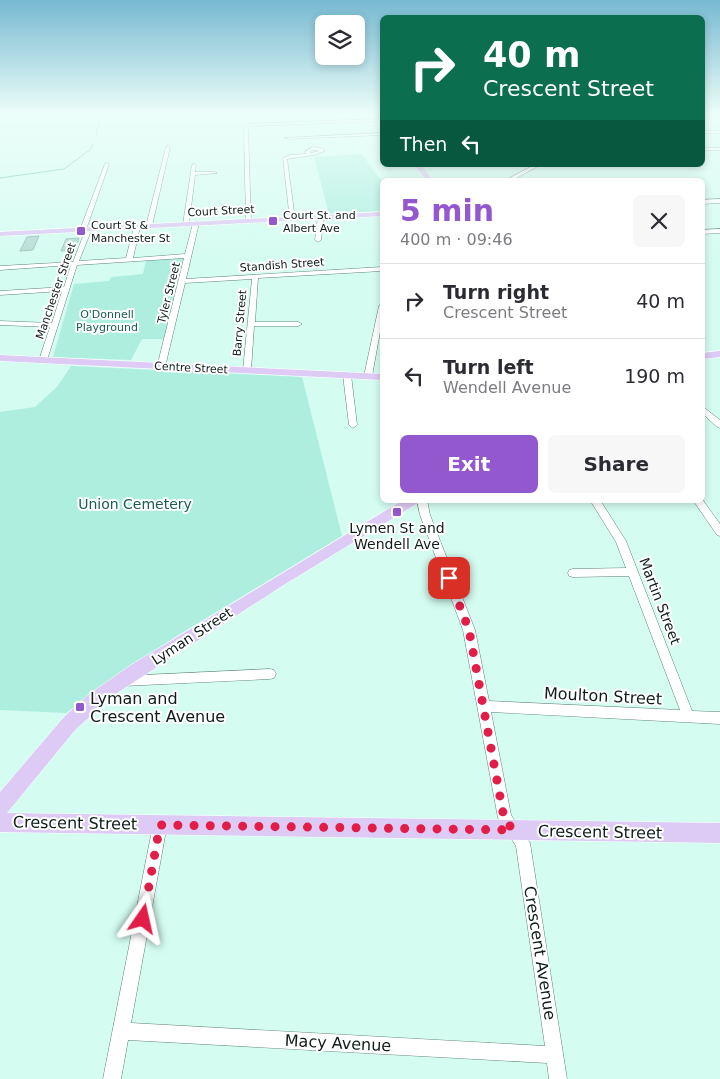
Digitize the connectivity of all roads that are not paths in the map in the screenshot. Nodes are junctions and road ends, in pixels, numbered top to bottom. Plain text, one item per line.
1 (107, 164) dead end
2 (164, 164) edge
3 (247, 164) edge
4 (286, 164) edge
5 (194, 166) dead end
6 (419, 167) edge
7 (534, 167) edge
8 (215, 173) dead end
9 (193, 174) junction
10 (428, 178) edge
11 (513, 178) edge
12 (720, 201) edge
13 (705, 202) edge
14 (380, 214) edge
15 (321, 217) junction
16 (292, 218) junction
17 (248, 221) junction
18 (196, 223) junction
19 (186, 224) junction
20 (137, 226) junction
21 (150, 226) junction
22 (86, 229) junction
23 (720, 231) edge
24 (705, 232) edge
25 (0, 234) edge
26 (318, 240) dead end
27 (188, 256) junction
28 (129, 260) junction
29 (75, 263) junction
30 (0, 268) edge
31 (380, 269) edge
32 (255, 277) junction
33 (182, 281) junction
34 (67, 290) junction
35 (0, 293) edge
36 (380, 316) edge
37 (0, 323) edge
38 (252, 324) junction
39 (298, 324) dead end
40 (55, 325) junction
41 (720, 354) edge
42 (705, 356) edge
43 (0, 358) edge
44 (43, 360) junction
45 (162, 367) junction
46 (246, 370) junction
47 (347, 375) junction
48 (368, 376) junction
49 (380, 376) edge
50 (705, 411) edge
51 (353, 425) dead end
52 (720, 425) edge
53 (408, 503) edge
54 (423, 503) edge
55 (597, 503) edge
56 (700, 503) edge
57 (720, 532) edge
58 (633, 572) junction
59 (573, 573) dead end
60 (270, 674) dead end
61 (117, 682) junction
62 (484, 706) junction
63 (688, 716) junction
64 (720, 718) edge
65 (0, 806) edge
66 (0, 822) edge
67 (160, 825) junction
68 (513, 830) junction
69 (720, 833) edge
70 (121, 1031) junction
71 (555, 1055) junction
72 (112, 1079) edge
73 (558, 1079) edge

1 - 22 street, Manchester Street
2 - 21 street
3 - 17 street
4 - 16 street
5 - 9 street
6 - 10 main road
7 - 11 street
8 - 9 street
9 - 19 street
12 - 13 street
14 - 15 main road, Court Street
15 - 16 main road, Court Street
15 - 26 street
16 - 17 main road, Court Street
17 - 18 main road, Court Street
18 - 19 main road, Court Street
18 - 27 street, Tyler Street
19 - 21 main road, Court Street
20 - 21 main road, Court Street
20 - 22 main road, Court Street
20 - 28 street
22 - 25 main road, Court Street
22 - 29 street, Manchester Street
23 - 24 street
27 - 28 street
27 - 33 street, Tyler Street
28 - 29 street
29 - 30 street
29 - 34 street, Manchester Street
31 - 32 street, Standish Street
32 - 33 street, Standish Street
32 - 38 street, Barry Street
33 - 45 street, Tyler Street
34 - 35 street
34 - 40 street, Manchester Street
36 - 48 street
37 - 40 street
38 - 39 street
38 - 46 street, Barry Street
40 - 44 street, Manchester Street
41 - 42 main road
43 - 44 main road, Centre Street
44 - 45 main road, Centre Street
45 - 46 main road, Centre Street
46 - 47 main road, Centre Street
47 - 48 main road, Centre Street
47 - 51 street
48 - 49 main road, Centre Street
50 - 52 street
53 - 61 main road, Lyman Street
54 - 62 street, Crescent Avenue
55 - 58 street, Martin Street
56 - 57 street
58 - 59 street
58 - 63 street, Martin Street
60 - 61 street
61 - 65 main road, Lyman Street
62 - 63 street, Moulton Street
62 - 68 street, Crescent Avenue
63 - 64 street, Moulton Street
66 - 67 main road, Crescent Street
67 - 68 main road, Crescent Street
67 - 70 street
68 - 69 main road, Crescent Street
68 - 71 street, Crescent Avenue
70 - 71 street, Macy Avenue
70 - 72 street
71 - 73 street, Crescent Avenue

